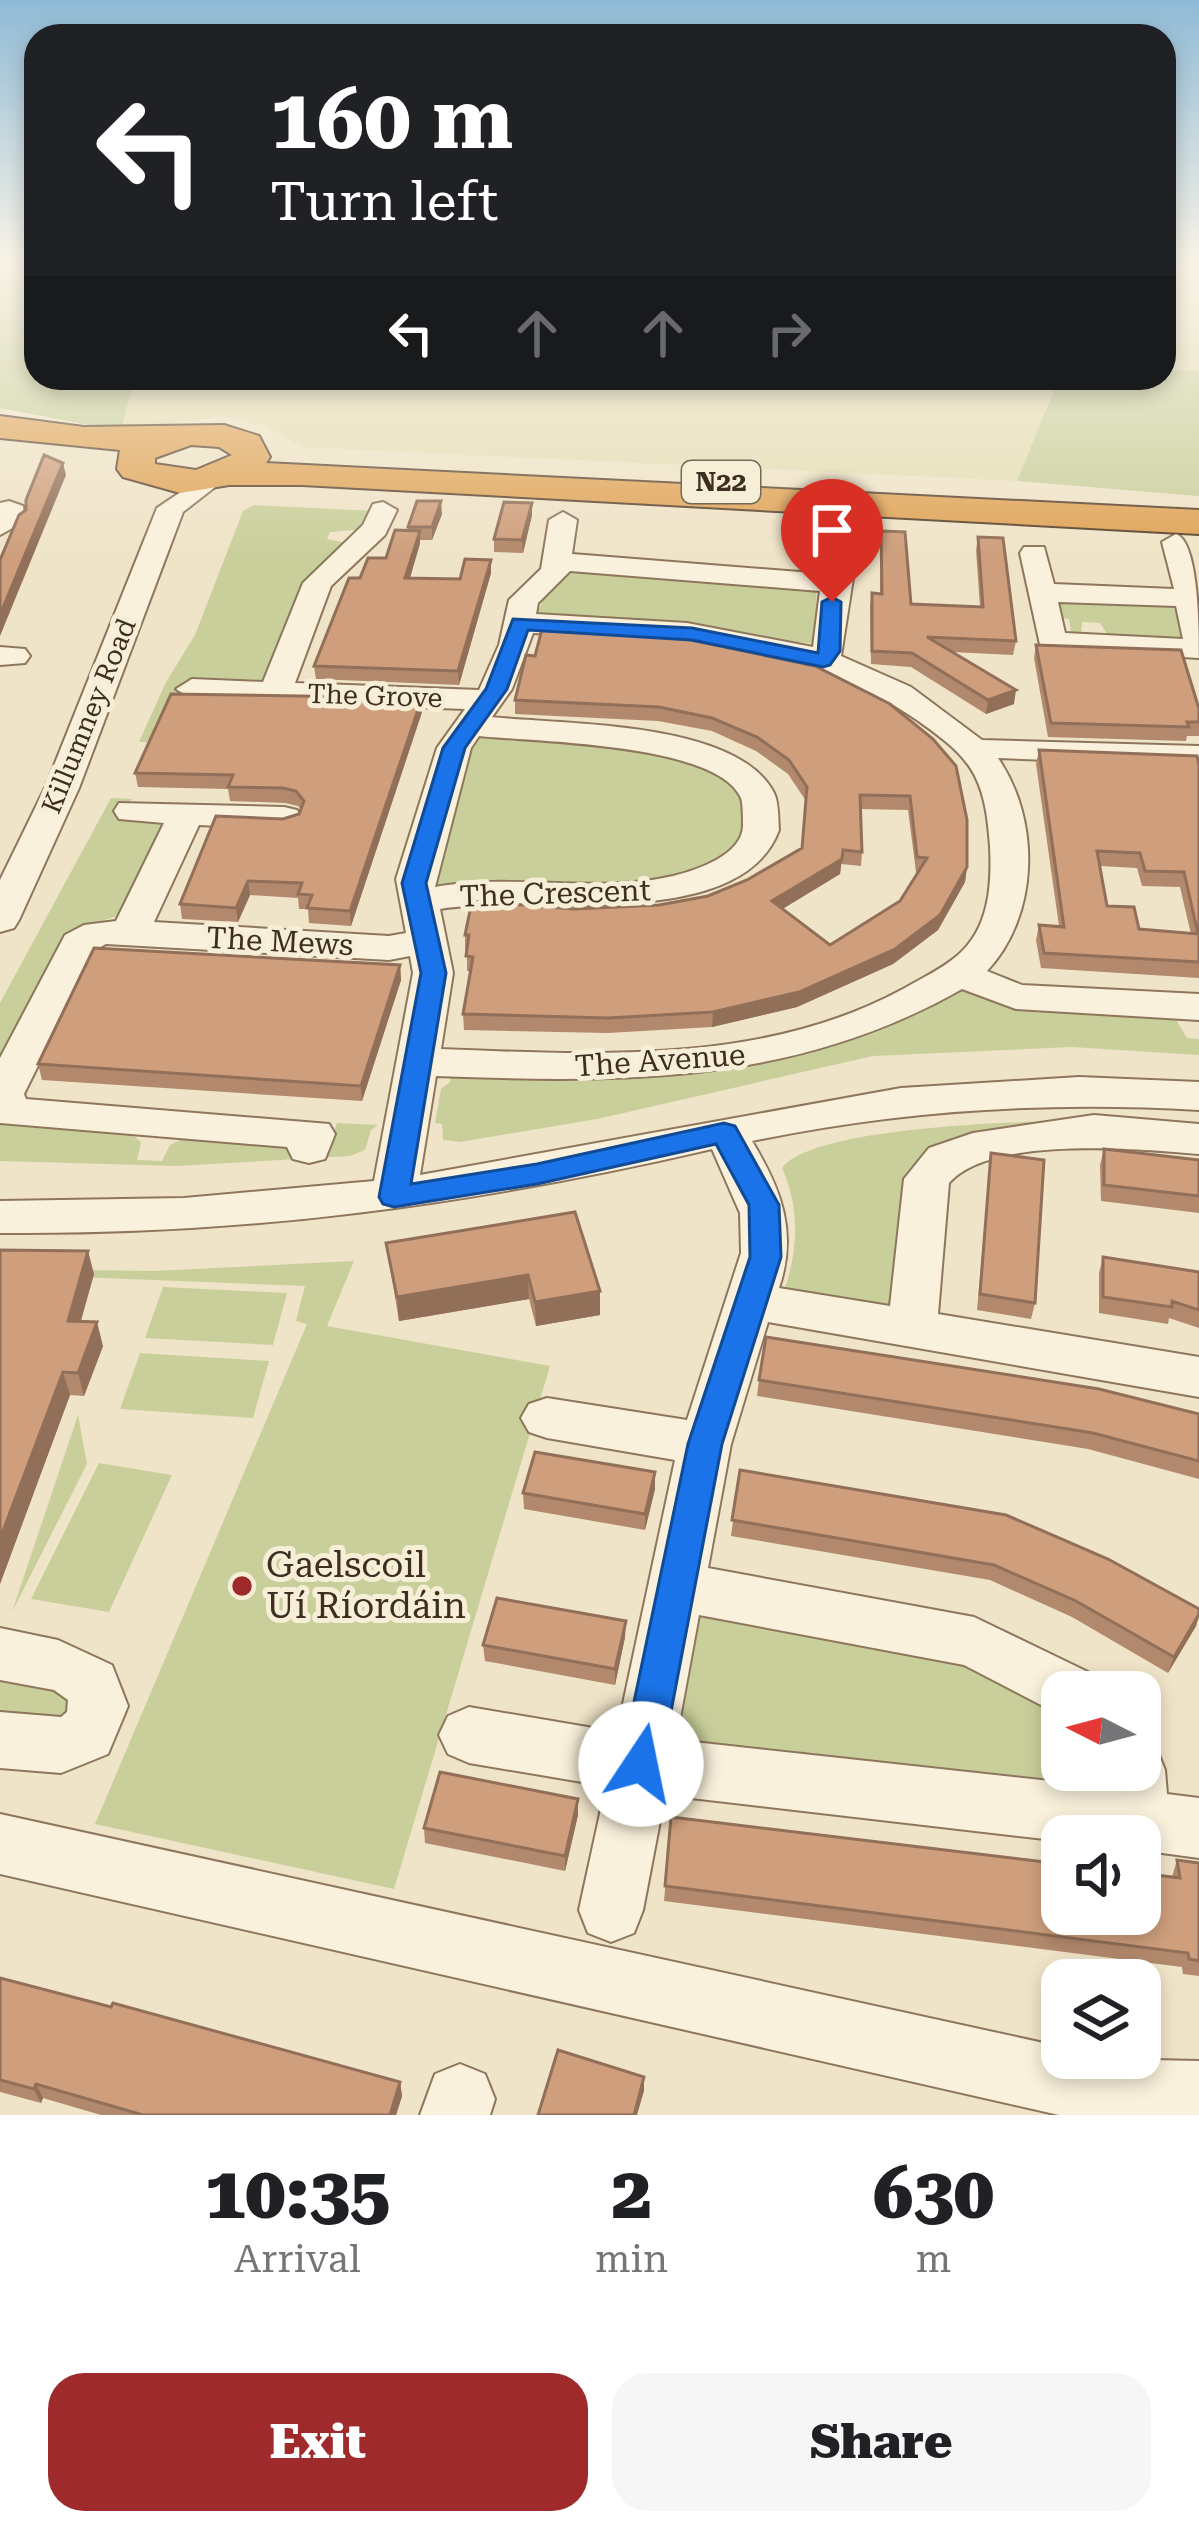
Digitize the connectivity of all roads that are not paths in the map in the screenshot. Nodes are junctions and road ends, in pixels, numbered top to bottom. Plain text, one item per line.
1 (0, 427) edge
2 (0, 442) edge
3 (228, 465) junction
4 (154, 473) junction
5 (1199, 508) edge
6 (563, 520) dead end
7 (1188, 532) edge
8 (328, 535) dead end
9 (843, 542) dead end
10 (1034, 553) dead end
11 (558, 562) junction
12 (839, 584) junction
13 (1041, 592) junction
14 (1096, 615) junction
15 (520, 623) junction
16 (1195, 628) edge
17 (823, 661) junction
18 (192, 689) edge
19 (274, 692) junction
20 (481, 712) junction
21 (974, 751) junction
22 (1199, 756) edge
23 (132, 811) dead end
24 (188, 813) junction
25 (284, 818) edge
26 (419, 901) junction
27 (0, 920) edge
28 (130, 932) junction
29 (429, 941) junction
30 (959, 974) junction
31 (1196, 1016) edge
32 (417, 1062) junction
33 (1199, 1096) edge
34 (724, 1132) junction
35 (1199, 1139) edge
36 (309, 1148) dead end
37 (394, 1197) junction
38 (0, 1217) edge
39 (750, 1301) junction
40 (912, 1328) junction
41 (1199, 1377) edge
42 (547, 1418) dead end
43 (705, 1444) junction
44 (676, 1586) junction
45 (0, 1654) edge
46 (1041, 1677) edge
47 (469, 1735) dead end
48 (0, 1740) edge
49 (641, 1764) junction
50 (1136, 1795) edge
51 (1199, 1828) edge
52 (0, 1844) edge
53 (611, 1910) dead end
54 (1199, 2096) edge

1 - 4 highway, N22
2 - 4 highway, N22
3 - 4 street
3 - 4 highway, N22
3 - 5 highway, N22
3 - 7 highway, N22
4 - 27 street, Killumney Road
6 - 11 street
7 - 16 street
8 - 19 street, The Grove
9 - 12 street
10 - 13 street
11 - 12 street
11 - 15 street
12 - 17 street
13 - 14 street
13 - 14 street
14 - 16 street
14 - 16 street
15 - 17 street, The Avenue
15 - 20 street
17 - 21 street, The Avenue
18 - 19 street, The Grove
19 - 20 street, The Grove
20 - 26 street, The Crescent
20 - 26 street, The Crescent
21 - 22 street
21 - 30 street, The Avenue
23 - 24 street
24 - 25 street
24 - 28 street
26 - 29 street, The Crescent
28 - 29 street, The Mews
28 - 36 street, The Mews
29 - 32 street, The Crescent
30 - 31 street
30 - 32 street, The Avenue
32 - 37 street, The Crescent
33 - 34 street
34 - 37 street
34 - 39 street
35 - 40 street
37 - 38 street
39 - 40 street
39 - 43 street
40 - 41 street
42 - 43 street
43 - 44 street
44 - 46 street
44 - 49 street
45 - 48 street
47 - 49 street
49 - 50 street
49 - 53 street
50 - 51 street
52 - 54 street

